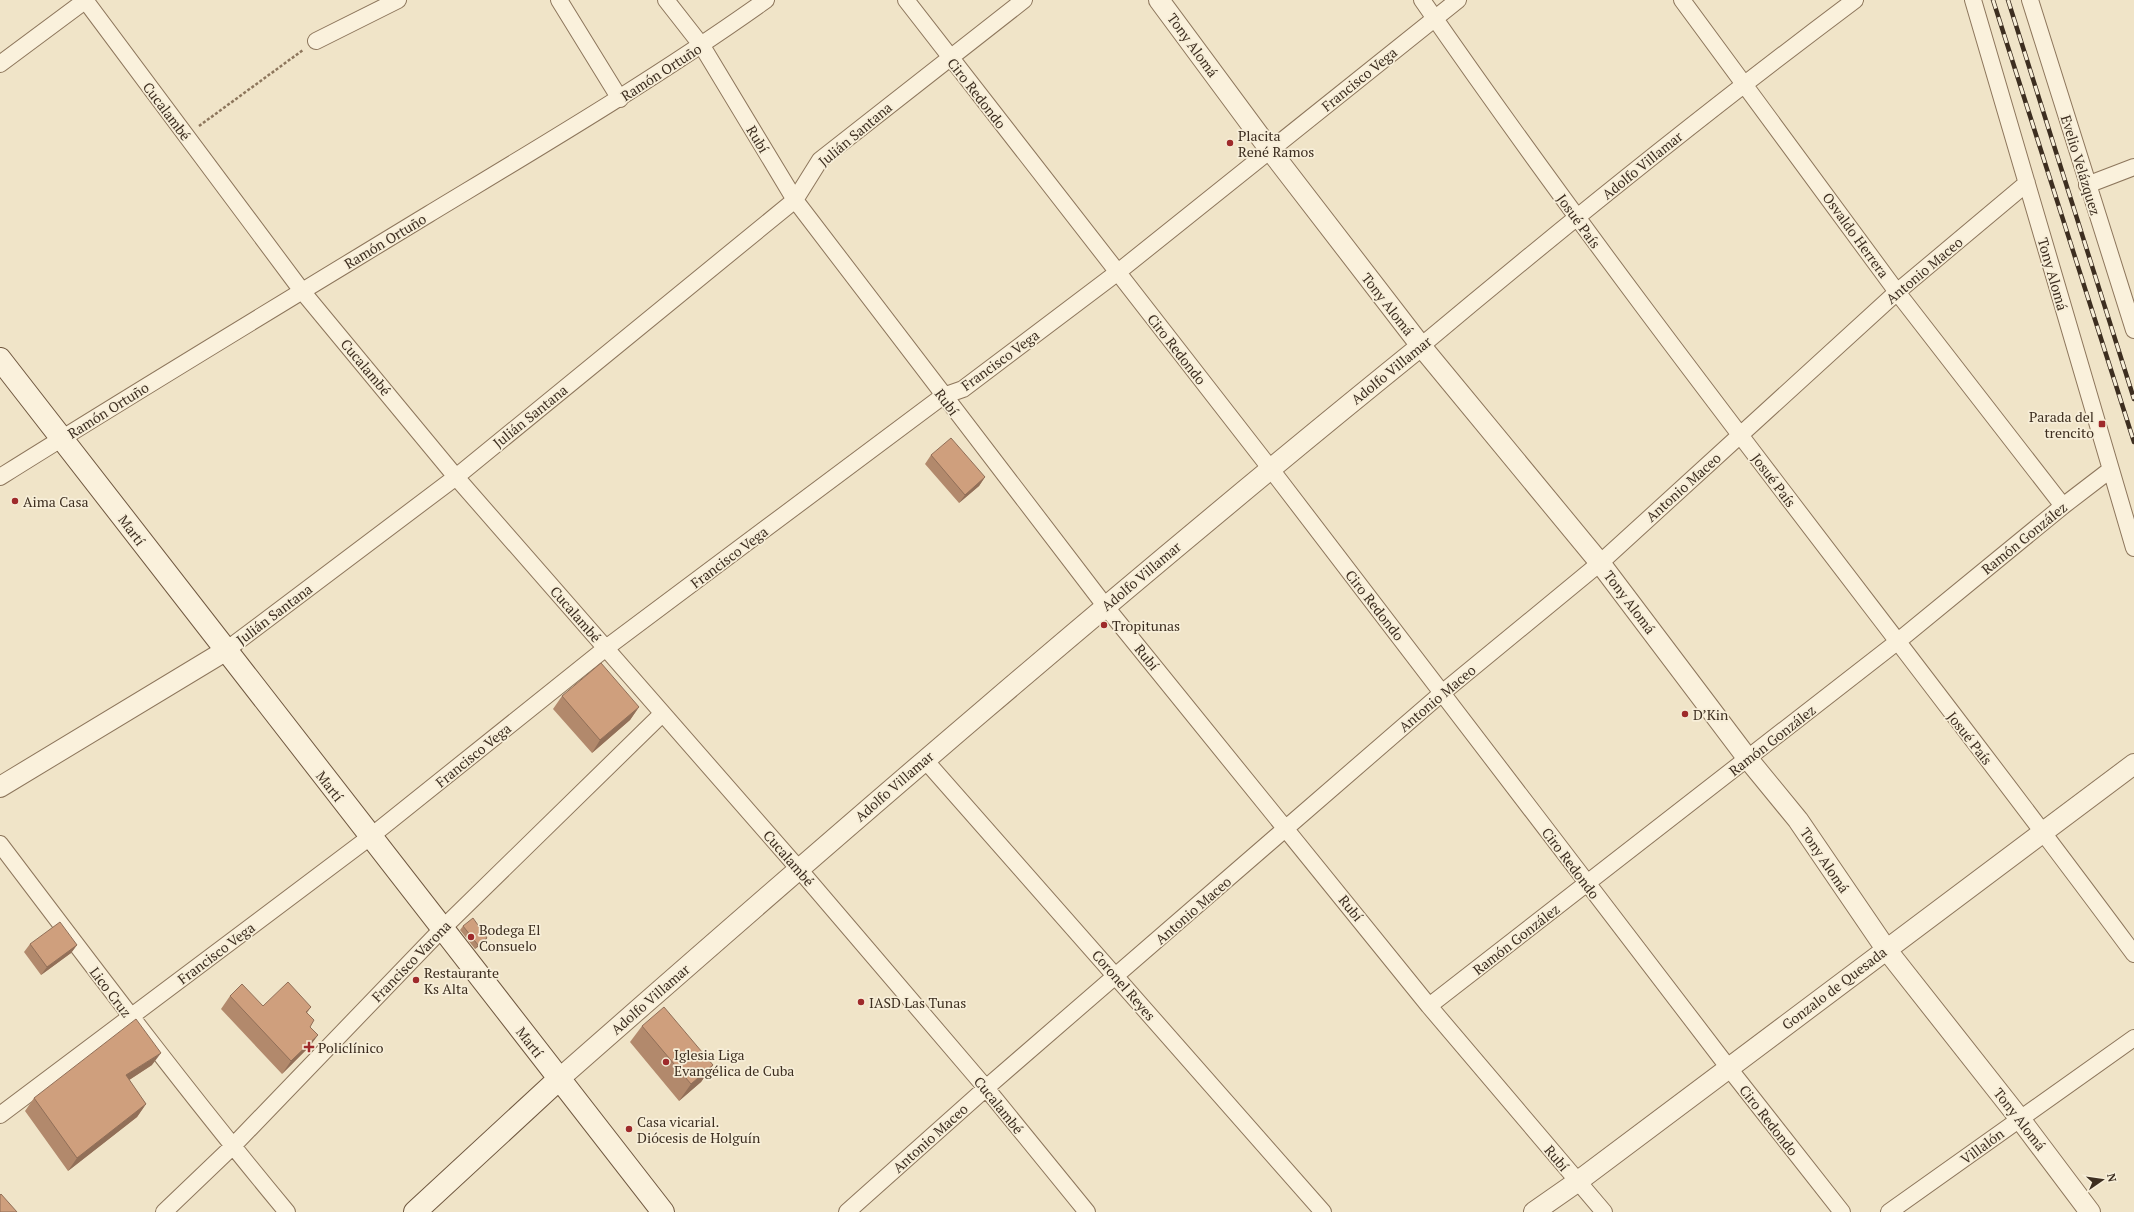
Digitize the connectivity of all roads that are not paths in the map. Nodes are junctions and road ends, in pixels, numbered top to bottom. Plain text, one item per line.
1 (85, 0) edge
2 (398, 0) edge
3 (559, 0) edge
4 (666, 0) edge
5 (766, 0) edge
6 (906, 0) edge
7 (1024, 0) edge
8 (1159, 0) edge
9 (1422, 0) edge
10 (1458, 0) edge
11 (1682, 0) edge
12 (1855, 0) edge
13 (1973, 0) edge
14 (2030, 0) edge
15 (1435, 19) junction
16 (316, 41) road end
17 (702, 46) junction
18 (950, 58) junction
19 (0, 64) edge
20 (1744, 83) junction
21 (620, 99) junction
22 (1270, 150) junction
23 (2134, 167) edge
24 (2027, 183) junction
25 (2087, 185) junction
26 (795, 200) junction
27 (1576, 217) junction
28 (1118, 272) junction
29 (302, 291) junction
30 (1898, 292) junction
31 (2129, 297) edge
32 (2134, 330) edge
33 (1421, 346) junction
34 (0, 359) edge
35 (943, 396) junction
36 (1740, 436) junction
37 (62, 438) junction
38 (1270, 468) junction
39 (2110, 470) junction
40 (456, 477) junction
41 (0, 478) edge
42 (2063, 506) junction
43 (2134, 548) edge
44 (1600, 563) junction
45 (1106, 607) junction
46 (1897, 642) junction
47 (606, 648) junction
48 (225, 652) junction
49 (1442, 693) junction
50 (662, 714) junction
51 (1748, 759) junction
52 (925, 760) junction
53 (2134, 764) edge
54 (0, 787) edge
55 (1287, 828) junction
56 (2044, 832) junction
57 (370, 837) junction
58 (0, 844) edge
59 (798, 868) junction
60 (1587, 884) junction
61 (442, 929) junction
62 (1886, 949) junction
63 (2134, 954) edge
64 (1116, 976) junction
65 (1429, 1006) junction
66 (130, 1017) junction
67 (2134, 1038) edge
68 (1728, 1068) junction
69 (559, 1080) junction
70 (986, 1088) junction
71 (0, 1115) edge
72 (2020, 1118) junction
73 (232, 1147) junction
74 (1577, 1182) junction
75 (164, 1212) edge
76 (287, 1212) edge
77 (415, 1212) edge
78 (663, 1212) edge
79 (847, 1212) edge
80 (1087, 1212) edge
81 (1323, 1212) edge
82 (1534, 1212) edge
83 (1604, 1212) edge
84 (1842, 1212) edge
85 (1889, 1212) edge
86 (2090, 1212) edge

1 - 19 street
1 - 29 street, Cucalambé
2 - 16 street
3 - 21 street
4 - 17 street, Rubí
5 - 17 street, Ramón Ortuño
6 - 18 street, Ciro Redondo
7 - 18 street, Julián Santana
8 - 22 street, Tony Alomá
9 - 15 street, Josué País
10 - 15 street, Francisco Vega
11 - 20 street, Osvaldo Herrera
12 - 20 street, Adolfo Villamar
13 - 24 street, Tony Alomá
14 - 25 street, Evelio Velázquez
15 - 22 street, Francisco Vega
15 - 27 street, Josué País
17 - 21 street, Ramón Ortuño
17 - 26 street, Rubí
18 - 26 street, Julián Santana
18 - 28 street, Ciro Redondo
20 - 27 street, Adolfo Villamar
20 - 30 street, Osvaldo Herrera
21 - 29 street, Ramón Ortuño
22 - 28 street, Francisco Vega
22 - 33 street, Tony Alomá
23 - 25 street
24 - 30 street, Antonio Maceo
24 - 39 street, Tony Alomá
25 - 31 street, Evelio Velázquez
26 - 35 street, Rubí
26 - 40 street, Julián Santana
27 - 33 street, Adolfo Villamar
27 - 36 street, Josué País
28 - 35 street, Francisco Vega
28 - 38 street, Ciro Redondo
29 - 37 street, Ramón Ortuño
29 - 40 street, Cucalambé
30 - 36 street, Antonio Maceo
30 - 42 street, Osvaldo Herrera
31 - 32 street, Evelio Velázquez
33 - 38 street, Adolfo Villamar
33 - 44 street, Tony Alomá
34 - 37 main road, Martí
35 - 45 street, Rubí
35 - 47 street, Francisco Vega
36 - 44 street, Antonio Maceo
36 - 46 street, Josué País
37 - 41 street, Ramón Ortuño
37 - 48 main road, Martí
38 - 45 street, Adolfo Villamar
38 - 49 street, Ciro Redondo
39 - 42 street, Ramón González
39 - 43 street, Tony Alomá
40 - 47 street, Cucalambé
40 - 48 street, Julián Santana
42 - 46 street, Ramón González
44 - 49 street, Antonio Maceo
44 - 51 street, Tony Alomá
45 - 52 street, Adolfo Villamar
45 - 55 street, Rubí
46 - 51 street, Ramón González
46 - 56 street, Josué País
47 - 50 street, Cucalambé
47 - 57 street, Francisco Vega
48 - 54 street, Julián Santana
48 - 57 main road, Martí
49 - 55 street, Antonio Maceo
49 - 60 street, Ciro Redondo
50 - 59 street, Cucalambé
50 - 61 street, Francisco Varona
51 - 60 street, Ramón González
51 - 62 street, Tony Alomá
52 - 59 street, Adolfo Villamar
52 - 64 street, Coronel Reyes
53 - 56 street, Gonzalo de Quesada
55 - 64 street, Antonio Maceo
55 - 65 street, Rubí
56 - 62 street, Gonzalo de Quesada
56 - 63 street, Josué País
57 - 61 main road, Martí
57 - 66 street, Francisco Vega
58 - 66 street, Lico Cruz
59 - 69 street, Adolfo Villamar
59 - 70 street, Cucalambé
60 - 65 street, Ramón González
60 - 68 street, Ciro Redondo
61 - 69 main road, Martí
61 - 73 street, Francisco Varona
62 - 68 street, Gonzalo de Quesada
62 - 72 street, Tony Alomá
64 - 70 street, Antonio Maceo
64 - 81 street, Coronel Reyes
65 - 74 street, Rubí
66 - 71 street, Francisco Vega
66 - 73 street, Lico Cruz
67 - 72 street, Villalón
68 - 74 street, Gonzalo de Quesada
68 - 84 street, Ciro Redondo
69 - 77 main road, Adolfo Villamar
69 - 78 main road, Martí
70 - 79 street, Antonio Maceo
70 - 80 street, Cucalambé
72 - 85 street, Villalón
72 - 86 street, Tony Alomá
73 - 75 street, Francisco Varona
73 - 76 street, Lico Cruz
74 - 82 street, Gonzalo de Quesada
74 - 83 street, Rubí

